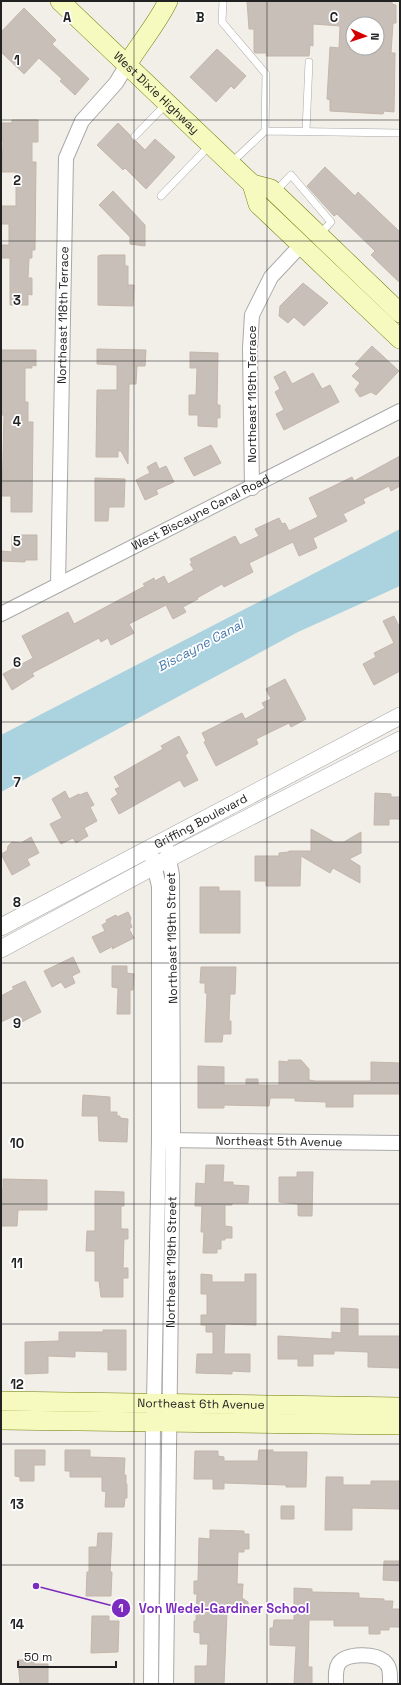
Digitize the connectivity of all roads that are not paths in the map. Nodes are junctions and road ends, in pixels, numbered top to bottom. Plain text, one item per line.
1 (60, 1) edge
2 (168, 1) edge
3 (223, 1) edge
4 (309, 62) dead end
5 (127, 65) junction
6 (167, 103) junction
7 (265, 130) junction
8 (306, 131) junction
9 (400, 133) edge
10 (135, 136) dead end
11 (210, 144) junction
12 (230, 164) junction
13 (252, 184) junction
14 (161, 196) dead end
15 (301, 245) junction
16 (400, 313) edge
17 (400, 339) edge
18 (400, 411) edge
19 (252, 488) junction
20 (58, 585) junction
21 (1, 614) edge
22 (400, 716) edge
23 (400, 740) edge
24 (156, 845) junction
25 (170, 858) junction
26 (154, 866) junction
27 (1, 927) edge
28 (1, 949) edge
29 (159, 1140) junction
30 (174, 1140) junction
31 (400, 1143) edge
32 (1, 1401) edge
33 (400, 1407) edge
34 (162, 1413) junction
35 (1, 1420) edge
36 (400, 1425) edge
37 (151, 1684) edge
38 (166, 1684) edge
39 (336, 1684) edge
40 (390, 1684) edge

1 - 5 main road, West Dixie Highway
2 - 5 main road
3 - 7 lane
4 - 8 lane
5 - 6 main road, West Dixie Highway
5 - 20 street, Northeast 118th Terrace
6 - 10 lane
6 - 11 main road, West Dixie Highway
7 - 8 lane
7 - 12 lane
8 - 9 lane
11 - 12 main road, West Dixie Highway
11 - 14 lane
12 - 13 main road, West Dixie Highway
13 - 15 main road
13 - 16 main road, West Dixie Highway
15 - 17 main road
15 - 19 street, Northeast 119th Terrace
18 - 19 street, West Biscayne Canal Road
19 - 20 street, West Biscayne Canal Road
20 - 21 street, West Biscayne Canal Road
22 - 24 street, Griffing Boulevard
23 - 25 street, Griffing Boulevard
24 - 25 street, Northeast 119th Street
24 - 26 street, Northeast 119th Street
24 - 27 street, Griffing Boulevard
25 - 26 street, Griffing Boulevard
25 - 30 street, Northeast 119th Street
26 - 28 street, Griffing Boulevard
26 - 29 street, Northeast 119th Street
29 - 30 street, Northeast 5th Avenue
29 - 34 street, Northeast 119th Street
30 - 31 street, Northeast 5th Avenue
30 - 34 street, Northeast 119th Street
32 - 34 main road, Northeast 6th Avenue
33 - 34 main road, Northeast 6th Avenue
34 - 35 main road, Northeast 6th Avenue
34 - 36 main road, Northeast 6th Avenue
34 - 37 street, Northeast 119th Street
34 - 38 street, Northeast 119th Street
39 - 40 street

